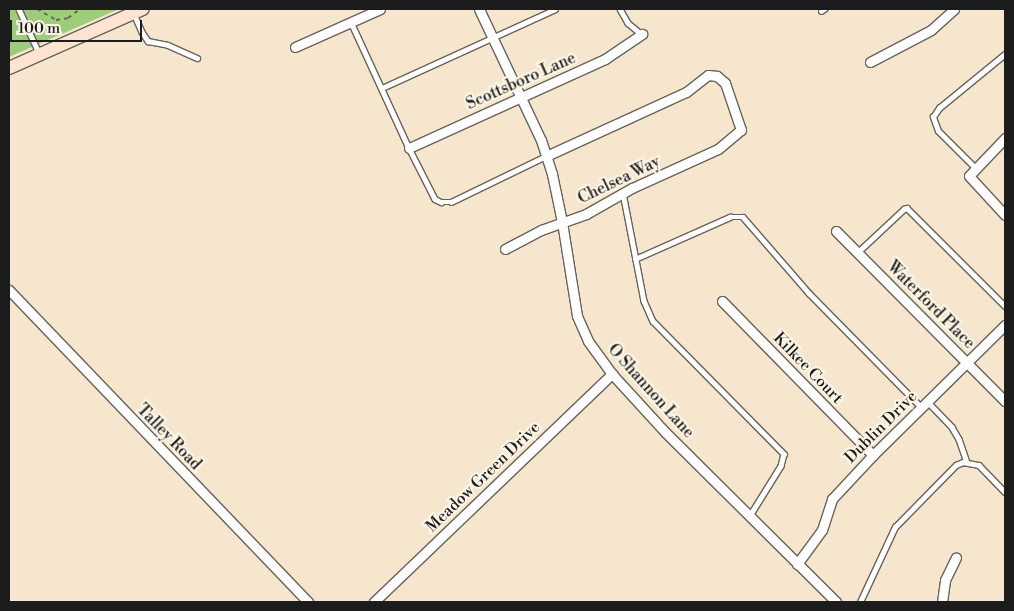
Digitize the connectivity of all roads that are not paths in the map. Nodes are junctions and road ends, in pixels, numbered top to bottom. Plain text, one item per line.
1 (19, 9) edge
2 (380, 9) edge
3 (479, 9) edge
4 (555, 9) edge
5 (620, 9) edge
6 (954, 9) edge
7 (138, 11) edge
8 (351, 22) junction
9 (642, 34) joint
10 (493, 38) junction
11 (295, 47) dead end
12 (40, 54) junction
13 (1005, 54) edge
14 (197, 58) dead end
15 (870, 62) dead end
16 (9, 68) edge
17 (382, 88) junction
18 (520, 97) junction
19 (1005, 138) edge
20 (409, 148) junction
21 (546, 156) junction
22 (975, 168) junction
23 (623, 193) junction
24 (1005, 215) edge
25 (562, 222) junction
26 (836, 231) dead end
27 (505, 249) dead end
28 (858, 252) junction
29 (635, 259) junction
30 (9, 290) edge
31 (722, 301) dead end
32 (1005, 306) edge
33 (1005, 324) edge
34 (967, 363) junction
35 (612, 374) junction
36 (1005, 401) edge
37 (925, 405) junction
38 (873, 455) junction
39 (967, 462) junction
40 (1005, 492) edge
41 (750, 516) junction
42 (956, 557) dead end
43 (797, 564) junction
44 (308, 602) edge
45 (374, 602) edge
46 (836, 602) edge
47 (860, 602) edge
48 (942, 602) edge

1 - 12 lane
2 - 8 street
3 - 10 street, O Shannon Lane
4 - 10 lane
5 - 9 lane
6 - 15 street
7 - 12 main road
7 - 14 lane
8 - 11 street
8 - 17 lane
9 - 18 street, Scottsboro Lane
10 - 17 lane
10 - 18 street, O Shannon Lane
12 - 16 main road
13 - 22 lane
17 - 20 lane
18 - 20 street, Scottsboro Lane
18 - 21 street, O Shannon Lane
19 - 22 street
20 - 21 lane
21 - 23 street, Chelsea Way
21 - 25 street, O Shannon Lane
22 - 24 street
23 - 25 street, Chelsea Way
23 - 29 lane
25 - 27 street, Chelsea Way
25 - 35 street, O Shannon Lane
26 - 28 street, Waterford Place
28 - 32 lane
28 - 34 street, Waterford Place
29 - 37 lane
29 - 41 lane
30 - 44 street, Talley Road
31 - 38 street, Kilkee Court
33 - 34 street, Dublin Drive
34 - 36 street, Waterford Place
34 - 37 street, Dublin Drive
35 - 41 street, O Shannon Lane
35 - 45 street, Meadow Green Drive
37 - 38 street, Dublin Drive
37 - 39 lane
38 - 43 street, Dublin Drive
39 - 40 lane
39 - 47 lane
41 - 43 street, O Shannon Lane
42 - 48 street
43 - 46 street, O Shannon Lane

